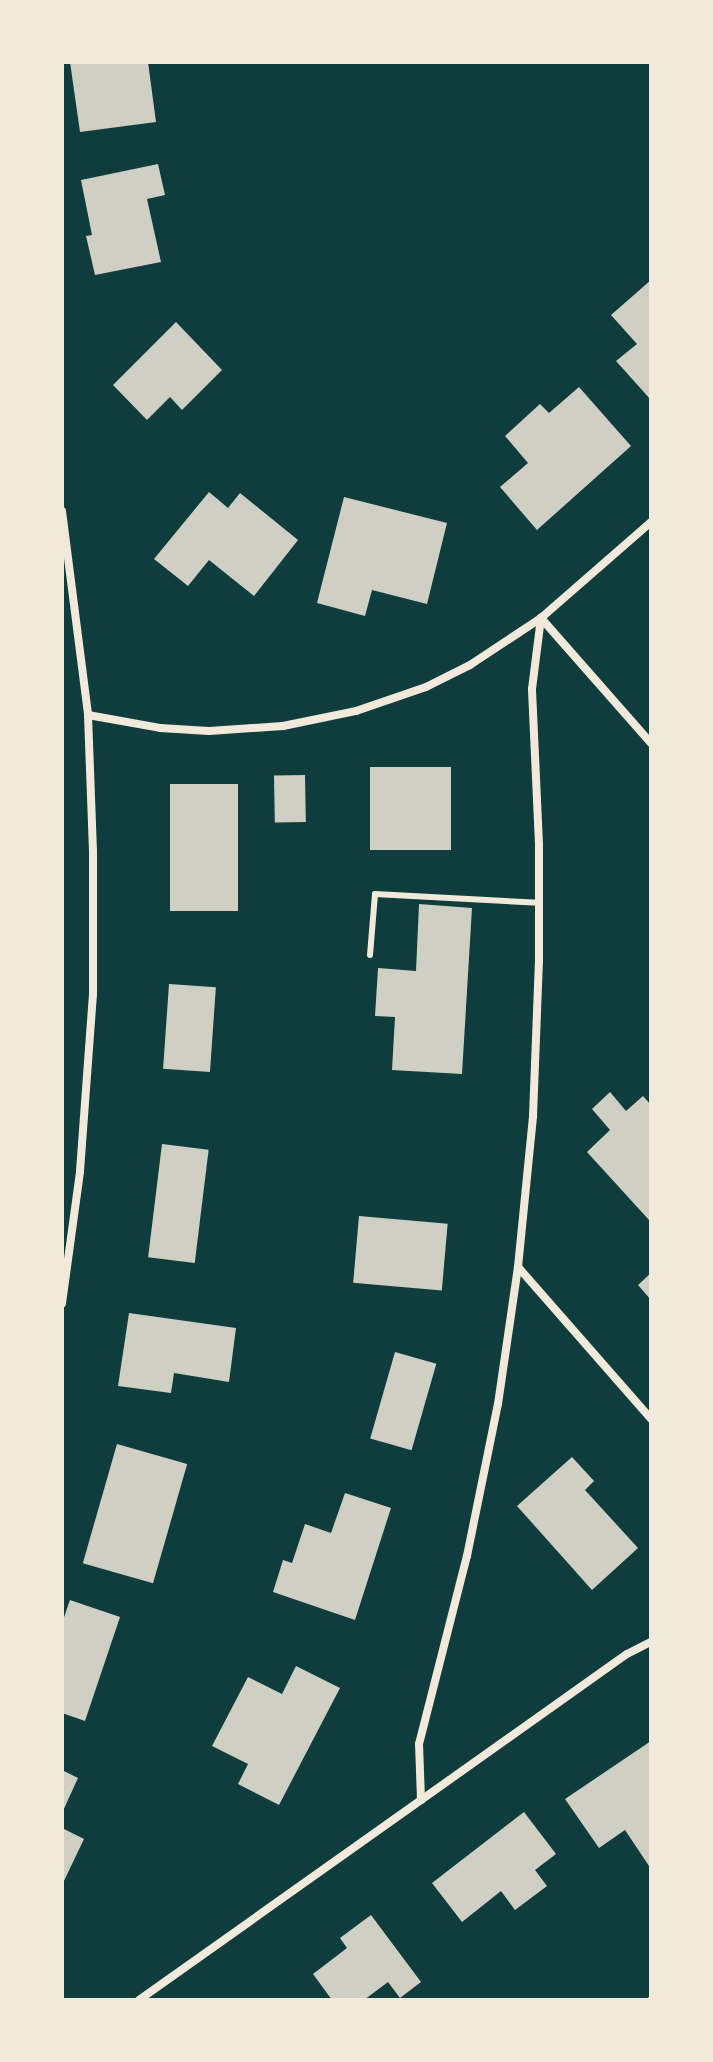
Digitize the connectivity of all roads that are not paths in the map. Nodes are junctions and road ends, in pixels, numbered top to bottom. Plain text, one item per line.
1 (62, 511) edge
2 (651, 522) edge
3 (541, 618) junction
4 (88, 715) junction
5 (651, 743) edge
6 (539, 903) junction
7 (370, 955) dead end
8 (518, 1267) junction
9 (63, 1298) edge
10 (651, 1419) edge
11 (651, 1642) edge
12 (421, 1800) junction
13 (139, 2000) edge

1 - 4 street
2 - 3 street
3 - 4 street
3 - 5 street
3 - 6 street
4 - 9 street
6 - 7 lane
6 - 8 street
8 - 10 street
8 - 12 street
11 - 12 street
12 - 13 street

